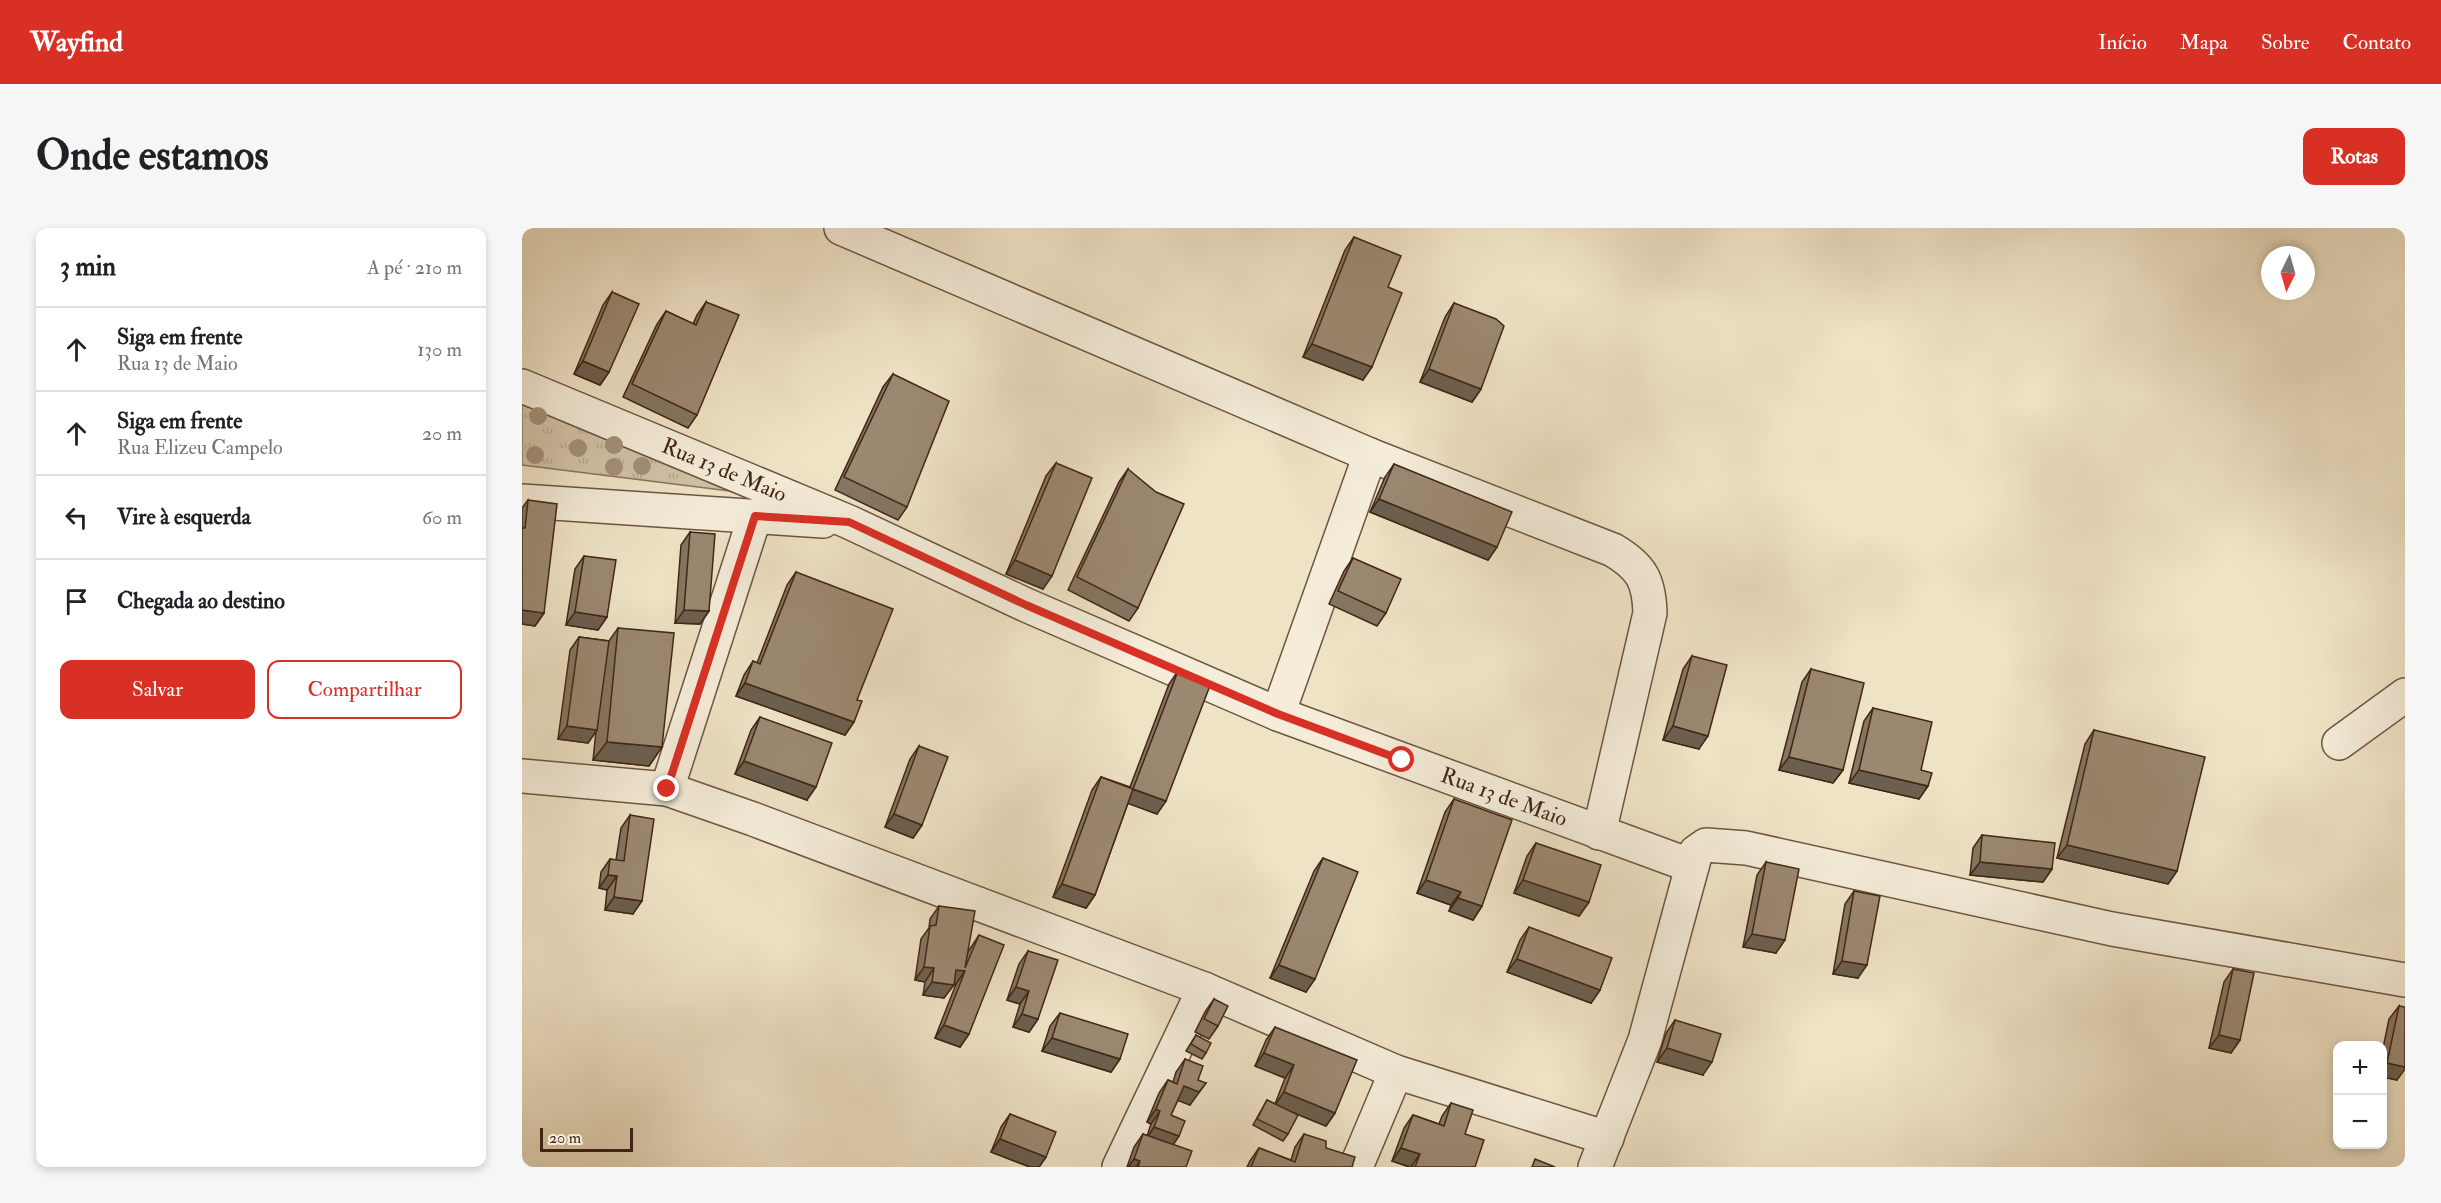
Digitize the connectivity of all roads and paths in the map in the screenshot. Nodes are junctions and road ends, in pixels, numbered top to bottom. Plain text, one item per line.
1 (841, 228) edge
2 (522, 386) edge
3 (1370, 455) junction
4 (522, 501) edge
5 (755, 516) junction
6 (849, 522) junction
7 (2405, 695) edge
8 (1278, 714) junction
9 (2339, 743) dead end
10 (522, 776) edge
11 (667, 789) junction
12 (1599, 833) junction
13 (1692, 866) junction
14 (2405, 980) edge
15 (1204, 989) junction
16 (1396, 1072) junction
17 (1601, 1152) edge
18 (1119, 1167) edge
19 (1356, 1167) edge

1 - 3 street
2 - 6 street, Rua 13 de Maio
3 - 8 street
3 - 12 street
4 - 5 street
5 - 6 street
5 - 11 street
6 - 8 street, Rua 13 de Maio
7 - 9 street
8 - 12 street, Rua 13 de Maio
10 - 11 street
11 - 15 street
12 - 13 street, Rua 13 de Maio
13 - 14 street
13 - 17 street
15 - 16 street
15 - 18 street
16 - 17 street
16 - 19 street

